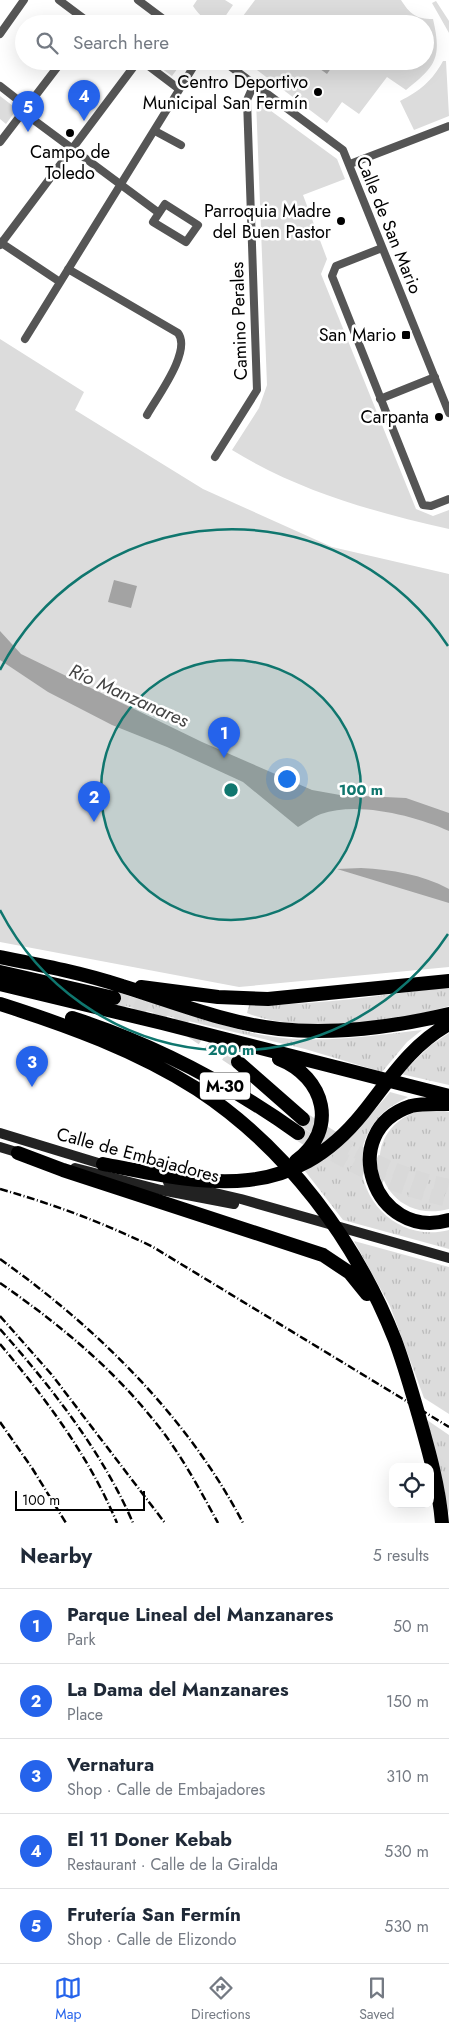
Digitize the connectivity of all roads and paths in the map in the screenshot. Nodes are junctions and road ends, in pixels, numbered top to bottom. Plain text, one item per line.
1 (24, 0) edge
2 (59, 0) edge
3 (138, 0) edge
4 (152, 0) edge
5 (147, 7) junction
6 (79, 15) edge
7 (158, 15) edge
8 (0, 34) edge
9 (55, 70) edge
10 (133, 70) edge
11 (153, 70) edge
12 (191, 70) edge
13 (235, 70) edge
14 (254, 84) junction
15 (0, 86) edge
16 (179, 89) junction
17 (25, 109) junction
18 (449, 126) edge
19 (155, 131) junction
20 (3, 132) edge
21 (0, 142) edge
22 (180, 145) dead end
23 (72, 147) junction
24 (350, 164) junction
25 (121, 185) junction
26 (159, 213) junction
27 (1, 243) edge
28 (382, 248) junction
29 (68, 269) junction
30 (60, 282) junction
31 (25, 339) dead end
32 (435, 377) junction
33 (380, 399) junction
34 (449, 413) edge
35 (147, 415) dead end
36 (215, 457) dead end
37 (449, 499) edge
38 (0, 957) edge
39 (0, 972) edge
40 (449, 981) edge
41 (0, 984) edge
42 (120, 985) junction
43 (0, 996) edge
44 (114, 998) tunnel mouth
45 (0, 1004) edge
46 (449, 1014) edge
47 (162, 1022) junction
48 (449, 1024) edge
49 (238, 1062) tunnel mouth
50 (449, 1096) edge
51 (449, 1104) edge
52 (303, 1119) tunnel mouth
53 (0, 1133) edge
54 (298, 1133) tunnel mouth
55 (0, 1147) edge
56 (18, 1153) junction
57 (301, 1162) junction
58 (103, 1164) junction
59 (267, 1208) junction
60 (449, 1220) edge
61 (449, 1258) edge
62 (385, 1316) junction
63 (442, 1520) edge

1 - 8 street
2 - 6 street
3 - 5 street
4 - 5 street
5 - 7 street
9 - 17 street
10 - 23 street
11 - 16 street
12 - 16 street
13 - 14 street, Calle de San Mario
14 - 24 street, Calle de San Mario
14 - 36 street, Camino Perales
15 - 17 street
16 - 19 street
17 - 20 street
17 - 23 street
18 - 24 street
19 - 22 street
19 - 25 street
20 - 21 street
23 - 25 street
23 - 27 street
24 - 28 street, Calle de San Mario
25 - 26 street
25 - 29 street
26 - 26 street
27 - 30 street
28 - 32 street, Calle de San Mario
28 - 33 street
29 - 30 street
29 - 35 street
30 - 31 street
32 - 33 street
32 - 34 street, Calle de San Mario
33 - 37 street
38 - 42 highway
39 - 44 highway
40 - 42 highway
41 - 47 highway
42 - 46 highway
43 - 54 highway, M-30
45 - 62 highway
47 - 50 highway
47 - 57 highway
48 - 57 highway
49 - 52 highway
51 - 60 highway
53 - 58 main road, Calle de Embajadores
55 - 56 main road, Calle de Embajadores
56 - 59 main road, Calle de Embajadores
56 - 62 highway
57 - 58 highway
58 - 59 main road, Calle de Embajadores
59 - 61 main road, Calle de Embajadores
62 - 63 highway

